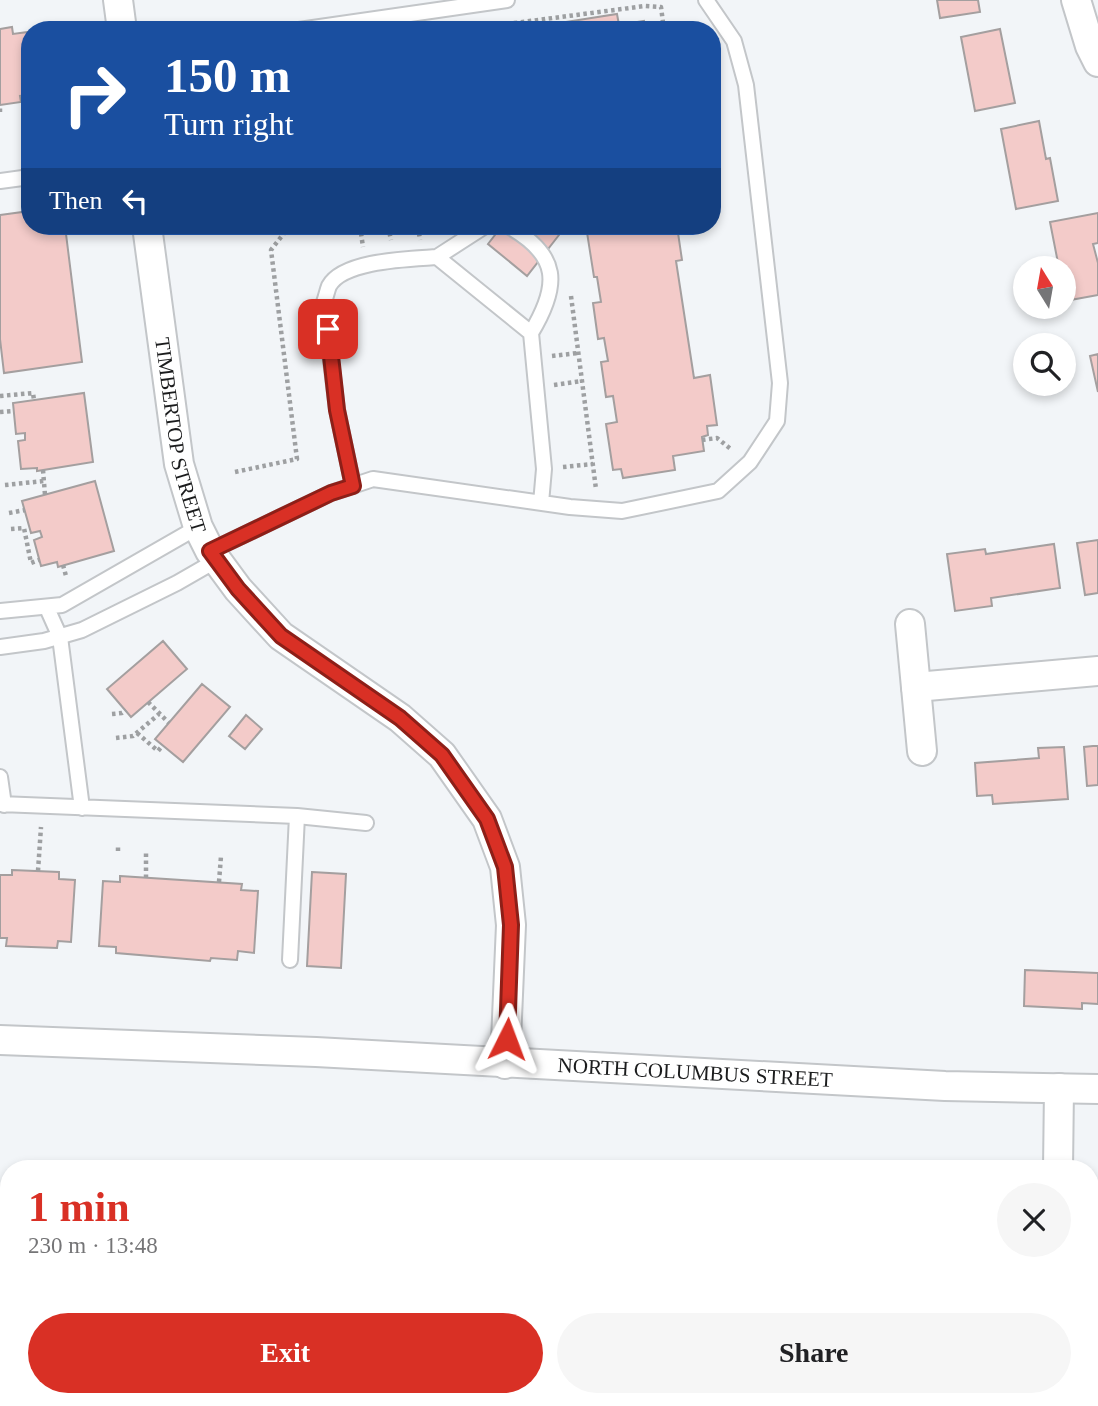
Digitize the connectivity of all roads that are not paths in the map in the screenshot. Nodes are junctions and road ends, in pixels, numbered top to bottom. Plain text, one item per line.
1 (118, 0) edge
2 (507, 0) edge
3 (706, 0) edge
4 (1076, 0) edge
5 (121, 21) edge
6 (361, 21) edge
7 (720, 21) edge
8 (721, 22) edge
9 (1098, 62) edge
10 (21, 178) edge
11 (0, 181) edge
12 (148, 235) edge
13 (471, 235) edge
14 (525, 235) edge
15 (437, 257) junction
16 (531, 333) junction
17 (353, 486) junction
18 (541, 503) junction
19 (208, 546) junction
20 (47, 608) junction
21 (0, 611) edge
22 (910, 624) dead end
23 (60, 636) junction
24 (0, 647) edge
25 (1098, 671) edge
26 (916, 687) junction
27 (922, 751) dead end
28 (0, 777) edge
29 (2, 804) edge
30 (82, 808) junction
31 (298, 816) junction
32 (366, 823) dead end
33 (290, 960) dead end
34 (0, 1040) edge
35 (505, 1064) junction
36 (1059, 1088) junction
37 (1098, 1089) edge
38 (1058, 1160) edge

1 - 5 street
2 - 6 lane
3 - 7 lane
4 - 9 street
8 - 18 lane
10 - 11 lane
12 - 19 street, TIMBERTOP STREET
13 - 15 lane
14 - 16 lane
15 - 16 lane
15 - 17 lane
16 - 18 lane
17 - 18 lane
17 - 19 lane
19 - 20 lane
19 - 23 lane
19 - 35 street, TIMBERTOP STREET
20 - 21 lane
20 - 23 lane
22 - 26 street
23 - 24 lane
23 - 30 lane
25 - 26 street
26 - 27 street
28 - 29 lane
29 - 30 lane
30 - 31 lane
31 - 32 lane
31 - 33 lane
34 - 35 street, NORTH COLUMBUS STREET
35 - 36 street, NORTH COLUMBUS STREET
36 - 37 street, NORTH COLUMBUS STREET
36 - 38 street

